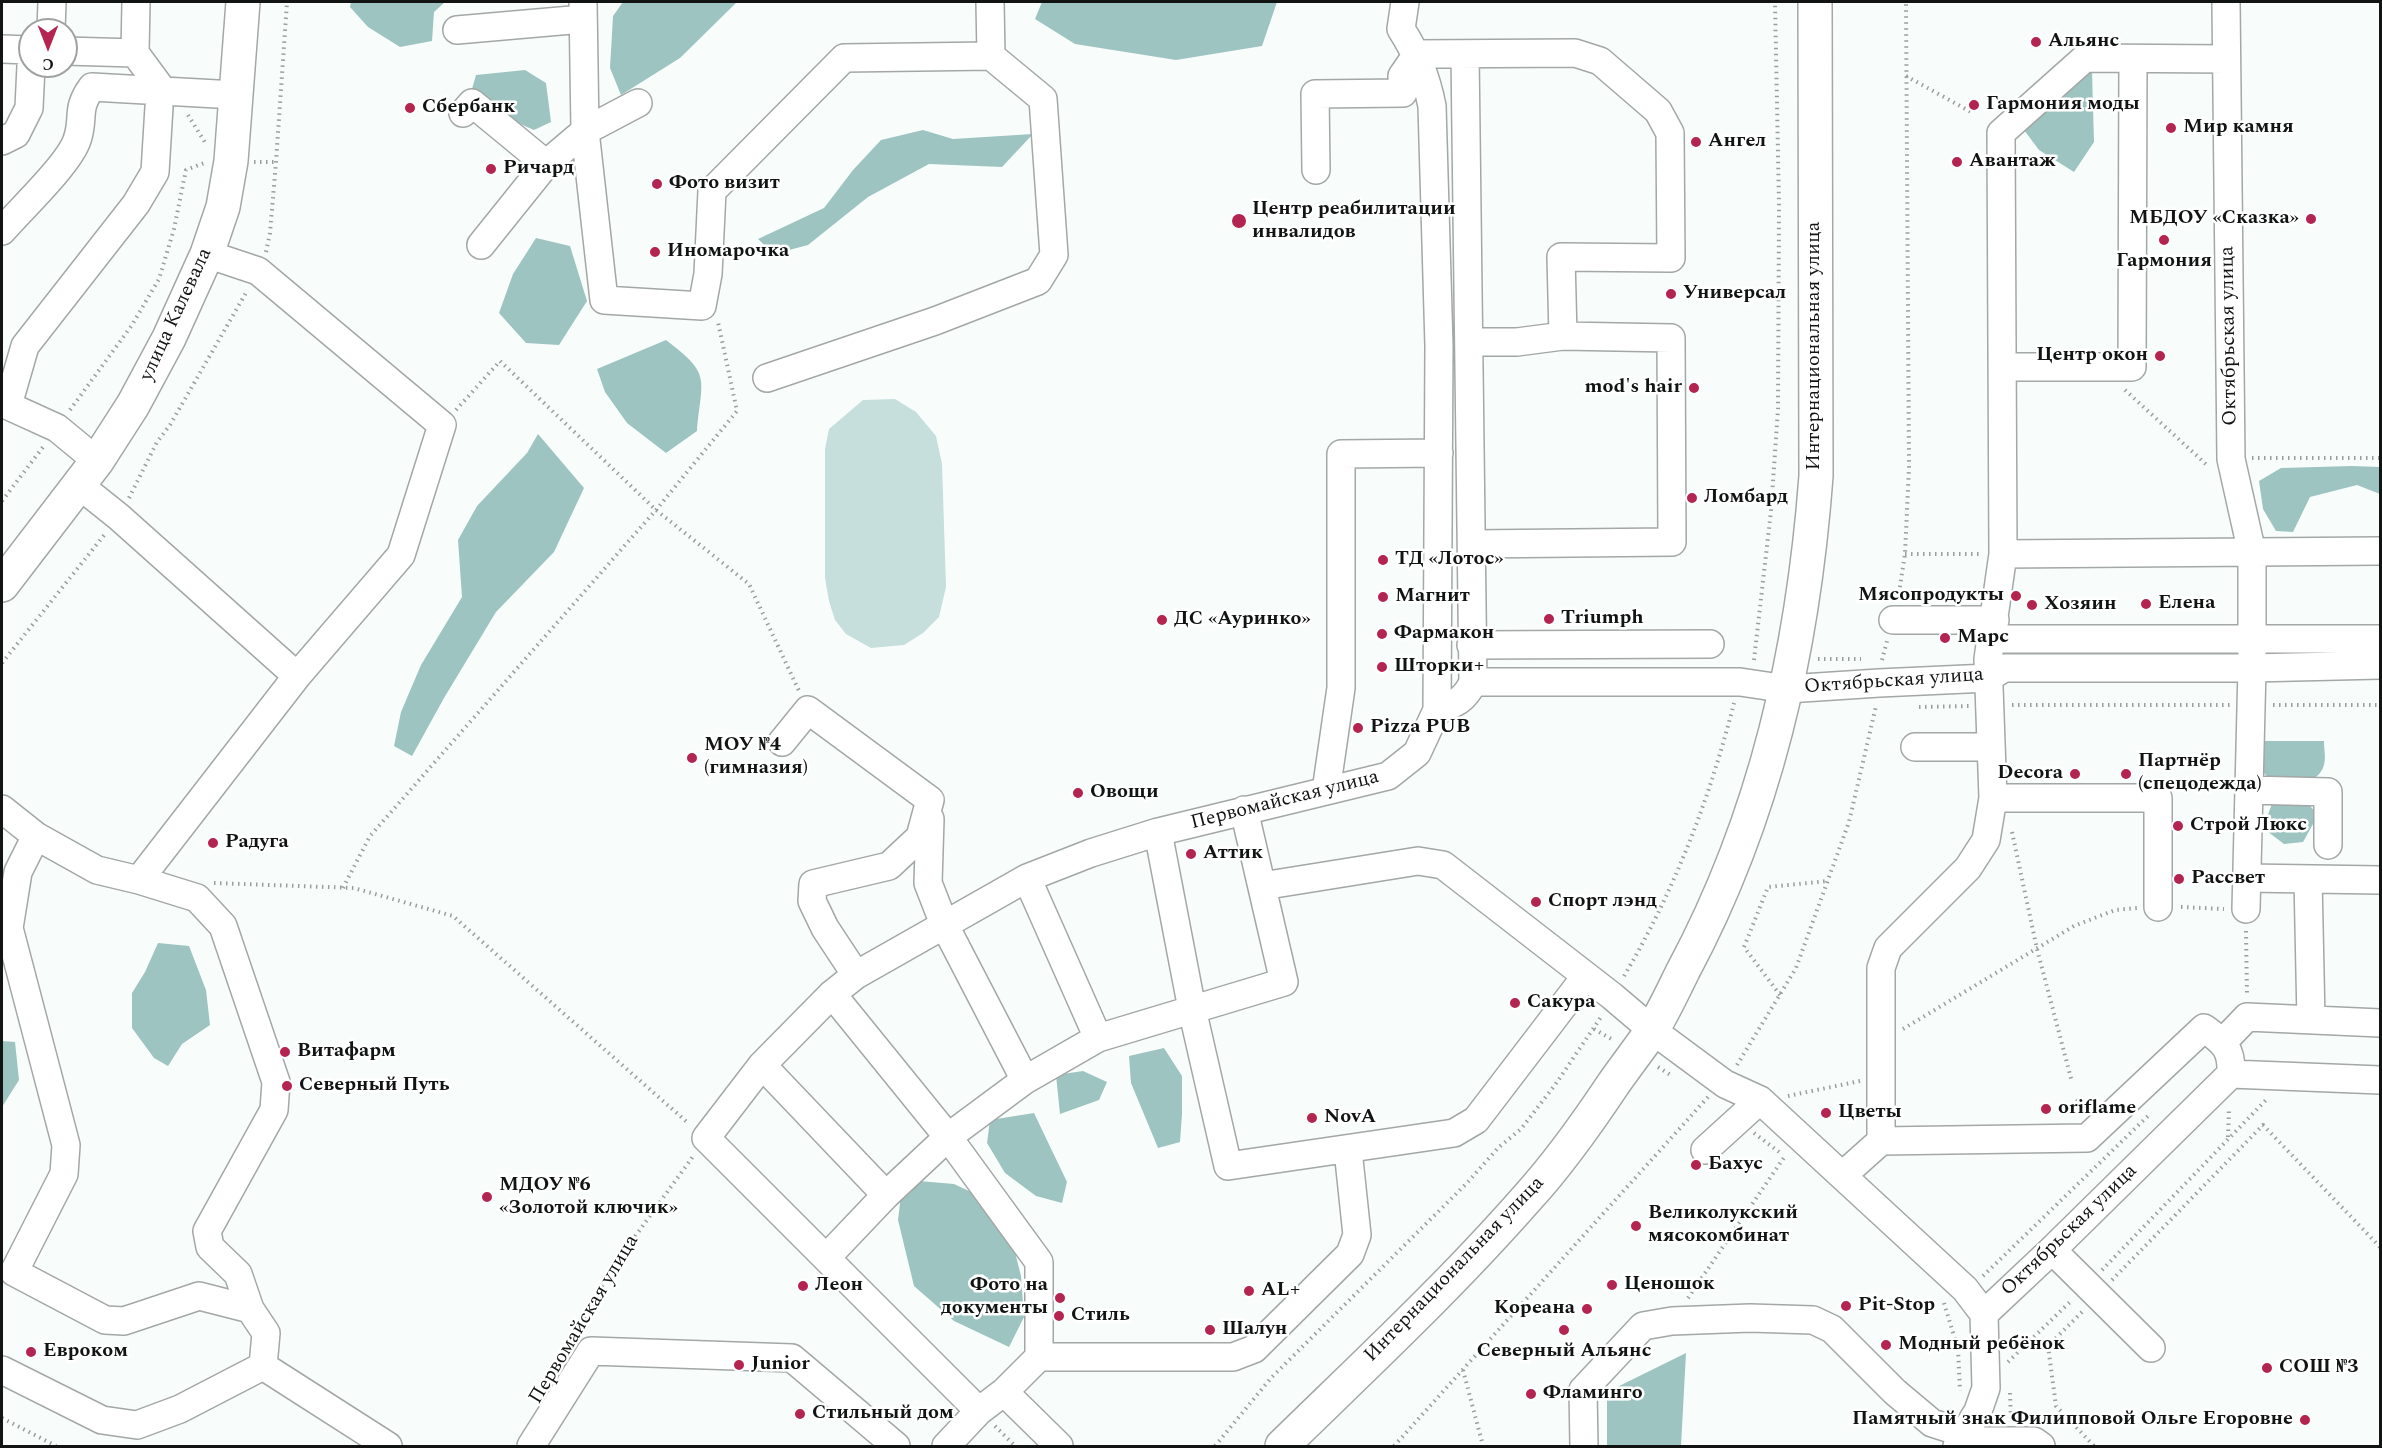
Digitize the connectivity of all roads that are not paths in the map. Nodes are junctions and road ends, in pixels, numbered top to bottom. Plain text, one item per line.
1 (52, 2) edge
2 (136, 2) edge
3 (243, 2) edge
4 (990, 2) edge
5 (1405, 2) edge
6 (1815, 2) edge
7 (2226, 2) edge
8 (583, 10) edge
9 (51, 18) edge
10 (457, 30) dead end
11 (2, 49) edge
12 (18, 50) edge
13 (78, 51) edge
14 (135, 53) junction
15 (1417, 54) junction
16 (1465, 54) junction
17 (991, 56) junction
18 (2133, 58) junction
19 (2226, 59) junction
20 (30, 78) edge
21 (235, 94) junction
22 (165, 96) junction
23 (638, 103) dead end
24 (463, 113) dead end
25 (585, 131) junction
26 (2, 141) edge
27 (546, 164) junction
28 (1316, 170) dead end
29 (2, 231) edge
30 (481, 245) dead end
31 (207, 254) junction
32 (1563, 336) junction
33 (1470, 342) junction
34 (2002, 367) junction
35 (767, 378) dead end
36 (5, 404) edge
37 (1439, 453) junction
38 (88, 473) junction
39 (1472, 544) junction
40 (2380, 551) edge
41 (2252, 553) junction
42 (2003, 554) junction
43 (2, 585) edge
44 (1893, 620) road end
45 (1994, 630) junction
46 (2380, 639) edge
47 (2250, 640) junction
48 (1710, 644) dead end
49 (1472, 645) junction
50 (2380, 665) edge
51 (2252, 668) junction
52 (297, 676) junction
53 (1988, 678) junction
54 (1473, 682) junction
55 (1787, 689) junction
56 (1437, 710) junction
57 (782, 742) dead end
58 (1915, 747) dead end
59 (1990, 747) junction
60 (2249, 790) junction
61 (1326, 791) junction
62 (2000, 798) junction
63 (930, 800) junction
64 (2, 809) edge
65 (1244, 810) junction
66 (1158, 832) junction
67 (36, 836) junction
68 (2328, 844) dead end
69 (1027, 878) junction
70 (2246, 878) junction
71 (139, 879) junction
72 (2308, 879) junction
73 (2380, 880) edge
74 (1262, 886) junction
75 (2158, 907) road end
76 (2246, 909) road end
77 (944, 924) junction
78 (856, 975) junction
79 (1586, 976) junction
80 (832, 994) junction
81 (1192, 1009) junction
82 (2311, 1020) junction
83 (2380, 1023) edge
84 (1652, 1030) junction
85 (1098, 1038) junction
86 (2223, 1042) junction
87 (762, 1065) junction
88 (2231, 1074) junction
89 (1025, 1080) junction
90 (2380, 1080) edge
91 (1760, 1100) junction
92 (948, 1137) junction
93 (1881, 1140) junction
94 (1348, 1150) junction
95 (1705, 1150) dead end
96 (1843, 1175) junction
97 (886, 1195) junction
98 (2052, 1250) junction
99 (827, 1257) junction
100 (250, 1309) junction
101 (1984, 1314) junction
102 (2151, 1348) dead end
103 (1039, 1357) junction
104 (263, 1366) junction
105 (2, 1370) edge
106 (1004, 1392) junction
107 (979, 1411) junction
108 (1960, 1440) edge
109 (388, 1446) edge
110 (531, 1446) edge
111 (896, 1446) edge
112 (946, 1446) edge
113 (1059, 1446) edge
114 (1282, 1446) edge
115 (1584, 1446) edge
116 (2041, 1446) edge

1 - 9 street
2 - 14 street
3 - 21 main road, улица Калевала
4 - 17 street
5 - 15 street, Первомайская улица
6 - 55 main road, Интернациональная улица
7 - 19 street, Октябрьская улица
8 - 10 street
8 - 25 street
11 - 12 street
13 - 14 street
14 - 22 street
15 - 16 street
15 - 28 street
15 - 37 street, Первомайская улица
16 - 32 street
16 - 33 street
17 - 25 street
17 - 35 street
18 - 19 street
18 - 34 street
18 - 34 street
19 - 41 street, Октябрьская улица
20 - 26 street
21 - 22 street
21 - 31 main road, улица Калевала
22 - 29 street
22 - 36 street
23 - 25 street
24 - 27 street
25 - 27 street
27 - 30 street
31 - 38 main road, улица Калевала
31 - 52 street
32 - 33 street
32 - 39 street
33 - 39 street
34 - 42 street
36 - 38 street
37 - 56 street, Первомайская улица
37 - 61 street
38 - 43 main road, улица Калевала
38 - 52 street
39 - 49 street
40 - 41 street
41 - 42 street
41 - 47 street, Октябрьская улица
42 - 45 street
44 - 45 street
45 - 47 street
45 - 53 street
46 - 47 street
47 - 51 street, Октябрьская улица
48 - 49 street
49 - 54 street
50 - 51 street, Октябрьская улица
51 - 53 street, Октябрьская улица
51 - 60 street
52 - 71 street
53 - 55 street, Октябрьская улица
53 - 59 street
54 - 55 street
54 - 56 street
55 - 84 main road, Интернациональная улица
56 - 61 street, Первомайская улица
57 - 63 street
58 - 59 street
59 - 62 street
60 - 68 street
60 - 70 street
61 - 65 street, Первомайская улица
62 - 75 street
62 - 93 street
63 - 77 street
63 - 78 street
64 - 67 street
65 - 66 street, Первомайская улица
65 - 74 street
66 - 69 street, Первомайская улица
66 - 81 street
67 - 71 street
67 - 100 street
69 - 77 street, Первомайская улица
69 - 85 street
70 - 72 street
70 - 76 street
71 - 100 street
72 - 73 street
72 - 82 street
74 - 79 street
74 - 81 street
77 - 78 street, Первомайская улица
77 - 89 street
78 - 80 street, Первомайская улица
79 - 84 street
79 - 94 street
80 - 87 street, Первомайская улица
80 - 92 street
81 - 85 street
81 - 94 street
82 - 83 street
82 - 86 street
84 - 91 street
84 - 114 main road, Интернациональная улица
85 - 89 street
86 - 88 street
86 - 93 street
87 - 97 street
87 - 99 street, Первомайская улица
88 - 90 street
88 - 98 street, Октябрьская улица
89 - 92 street
91 - 95 street
91 - 96 street
92 - 97 street
92 - 103 street
93 - 96 street
94 - 103 street
96 - 101 street
97 - 99 street
98 - 101 street, Октябрьская улица
98 - 102 street
99 - 107 street
100 - 104 street
101 - 108 street
103 - 106 street
104 - 105 street
104 - 109 street
106 - 107 street
106 - 113 street
107 - 112 street
108 - 115 street
108 - 116 street
110 - 111 street

